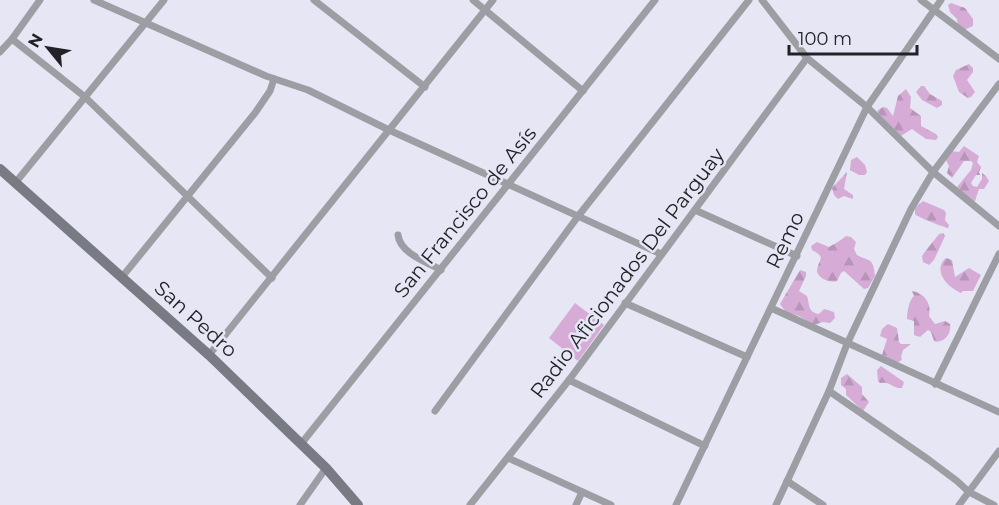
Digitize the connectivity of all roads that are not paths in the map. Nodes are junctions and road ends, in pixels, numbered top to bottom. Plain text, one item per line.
1 (40, 0) edge
2 (94, 0) edge
3 (164, 0) edge
4 (314, 0) edge
5 (473, 0) edge
6 (494, 0) edge
7 (655, 0) edge
8 (749, 0) edge
9 (762, 0) edge
10 (921, 0) edge
11 (941, 0) edge
12 (486, 10) junction
13 (934, 10) junction
14 (145, 23) junction
15 (12, 39) junction
16 (0, 52) edge
17 (807, 58) junction
18 (999, 59) edge
19 (274, 79) junction
20 (999, 84) edge
21 (425, 87) junction
22 (583, 92) junction
23 (85, 97) junction
24 (867, 107) junction
25 (389, 130) junction
26 (0, 169) edge
27 (933, 172) junction
28 (16, 182) junction
29 (509, 185) junction
30 (188, 197) junction
31 (695, 210) junction
32 (579, 215) junction
33 (999, 226) edge
34 (398, 235) dead end
35 (661, 254) junction
36 (999, 254) edge
37 (796, 256) junction
38 (441, 270) junction
39 (122, 277) junction
40 (272, 278) junction
41 (625, 303) junction
42 (771, 308) junction
43 (847, 344) junction
44 (209, 355) junction
45 (747, 357) junction
46 (569, 380) junction
47 (935, 384) junction
48 (829, 391) junction
49 (435, 411) dead end
50 (999, 412) edge
51 (301, 444) junction
52 (705, 446) junction
53 (999, 451) edge
54 (508, 458) junction
55 (326, 468) junction
56 (787, 481) junction
57 (582, 492) junction
58 (969, 492) junction
59 (300, 505) edge
60 (358, 505) edge
61 (470, 505) edge
62 (576, 505) edge
63 (611, 505) edge
64 (676, 505) edge
65 (776, 505) edge
66 (823, 505) edge
67 (959, 505) edge
68 (994, 505) edge

1 - 15 street
2 - 14 street
3 - 14 street
4 - 21 street
5 - 12 street
6 - 12 street
7 - 22 street, San Francisco de Asís
8 - 32 street
9 - 17 street
10 - 13 street
11 - 13 street, Remo
12 - 21 street
12 - 22 street
13 - 18 street
13 - 24 street, Remo
14 - 19 street
14 - 23 street
15 - 16 street
15 - 23 street
17 - 24 street
17 - 31 street, Radio Aficionados Del Parguay
19 - 25 street
19 - 30 street
20 - 27 street
21 - 25 street
22 - 29 street, San Francisco de Asís
23 - 28 street
23 - 30 street
24 - 27 street
24 - 37 street, Remo
25 - 29 street
25 - 40 street
26 - 28 main road, San Pedro
27 - 33 street
27 - 43 street
28 - 39 main road, San Pedro
29 - 32 street
29 - 38 street, San Francisco de Asís
30 - 39 street
30 - 40 street
31 - 35 street, Radio Aficionados Del Parguay
31 - 37 street
32 - 35 street
32 - 49 street
34 - 38 street
35 - 41 street, Radio Aficionados Del Parguay
36 - 47 street
37 - 42 street, Remo
38 - 51 street, San Francisco de Asís
39 - 44 main road, San Pedro
40 - 44 street
41 - 45 street
41 - 46 street, Radio Aficionados Del Parguay
42 - 43 street
42 - 45 street, Remo
43 - 47 street
43 - 48 street
44 - 51 main road, San Pedro
45 - 52 street, Remo
46 - 52 street
46 - 54 street, Radio Aficionados Del Parguay
47 - 50 street
48 - 56 street
48 - 58 street
51 - 55 main road, San Pedro
52 - 64 street, Remo
53 - 58 street
54 - 57 street
54 - 61 street, Radio Aficionados Del Parguay
55 - 59 street
55 - 60 main road, San Pedro
56 - 65 street
56 - 66 street
57 - 62 street
57 - 63 street
58 - 67 street
58 - 68 street

